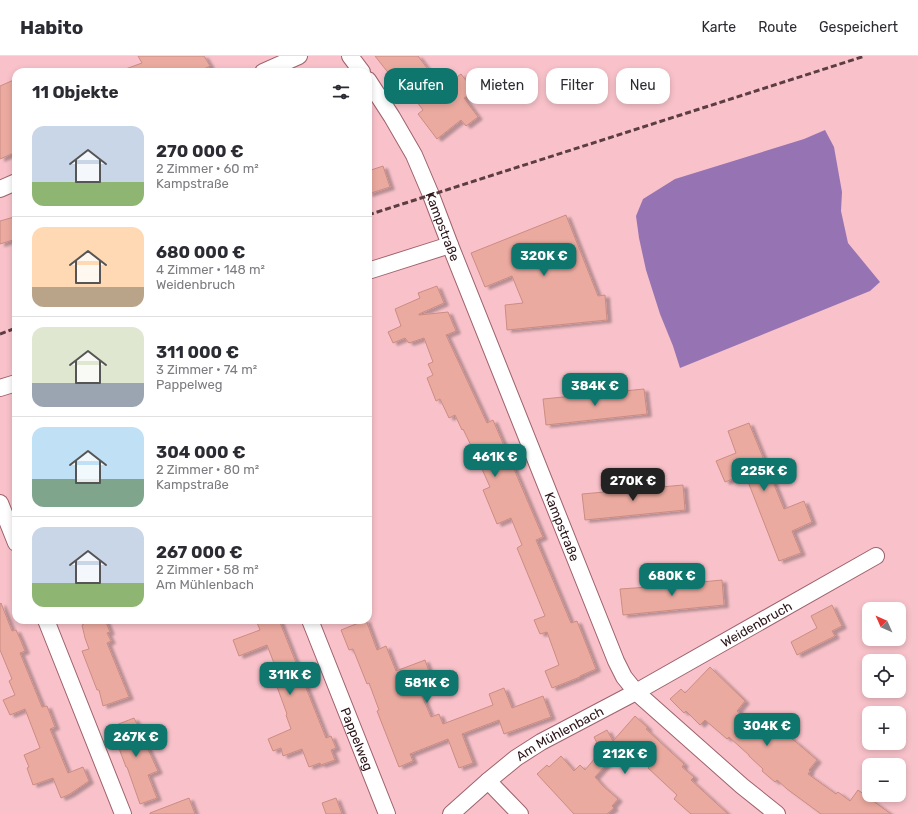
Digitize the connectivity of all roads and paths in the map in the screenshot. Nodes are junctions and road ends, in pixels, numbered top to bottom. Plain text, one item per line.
1 (299, 56) edge
2 (350, 56) edge
3 (272, 68) edge
4 (359, 68) edge
5 (372, 86) edge
6 (12, 184) edge
7 (0, 189) edge
8 (450, 245) junction
9 (372, 270) edge
10 (12, 384) edge
11 (0, 388) edge
12 (0, 503) edge
13 (12, 533) edge
14 (876, 556) dead end
15 (48, 624) edge
16 (312, 624) edge
17 (636, 692) junction
18 (488, 782) junction
19 (123, 814) edge
20 (387, 814) edge
21 (450, 814) edge
22 (520, 814) edge
23 (777, 814) edge

1 - 3 street
2 - 4 street
5 - 8 street, Kampstraße
6 - 7 street
8 - 9 street
8 - 17 street, Kampstraße
10 - 11 street
12 - 13 street
14 - 17 street, Weidenbruch
15 - 19 street
16 - 20 street, Pappelweg
17 - 18 street, Am Mühlenbach
17 - 23 street, Kampstraße
18 - 21 street, Am Mühlenbach
18 - 22 street

